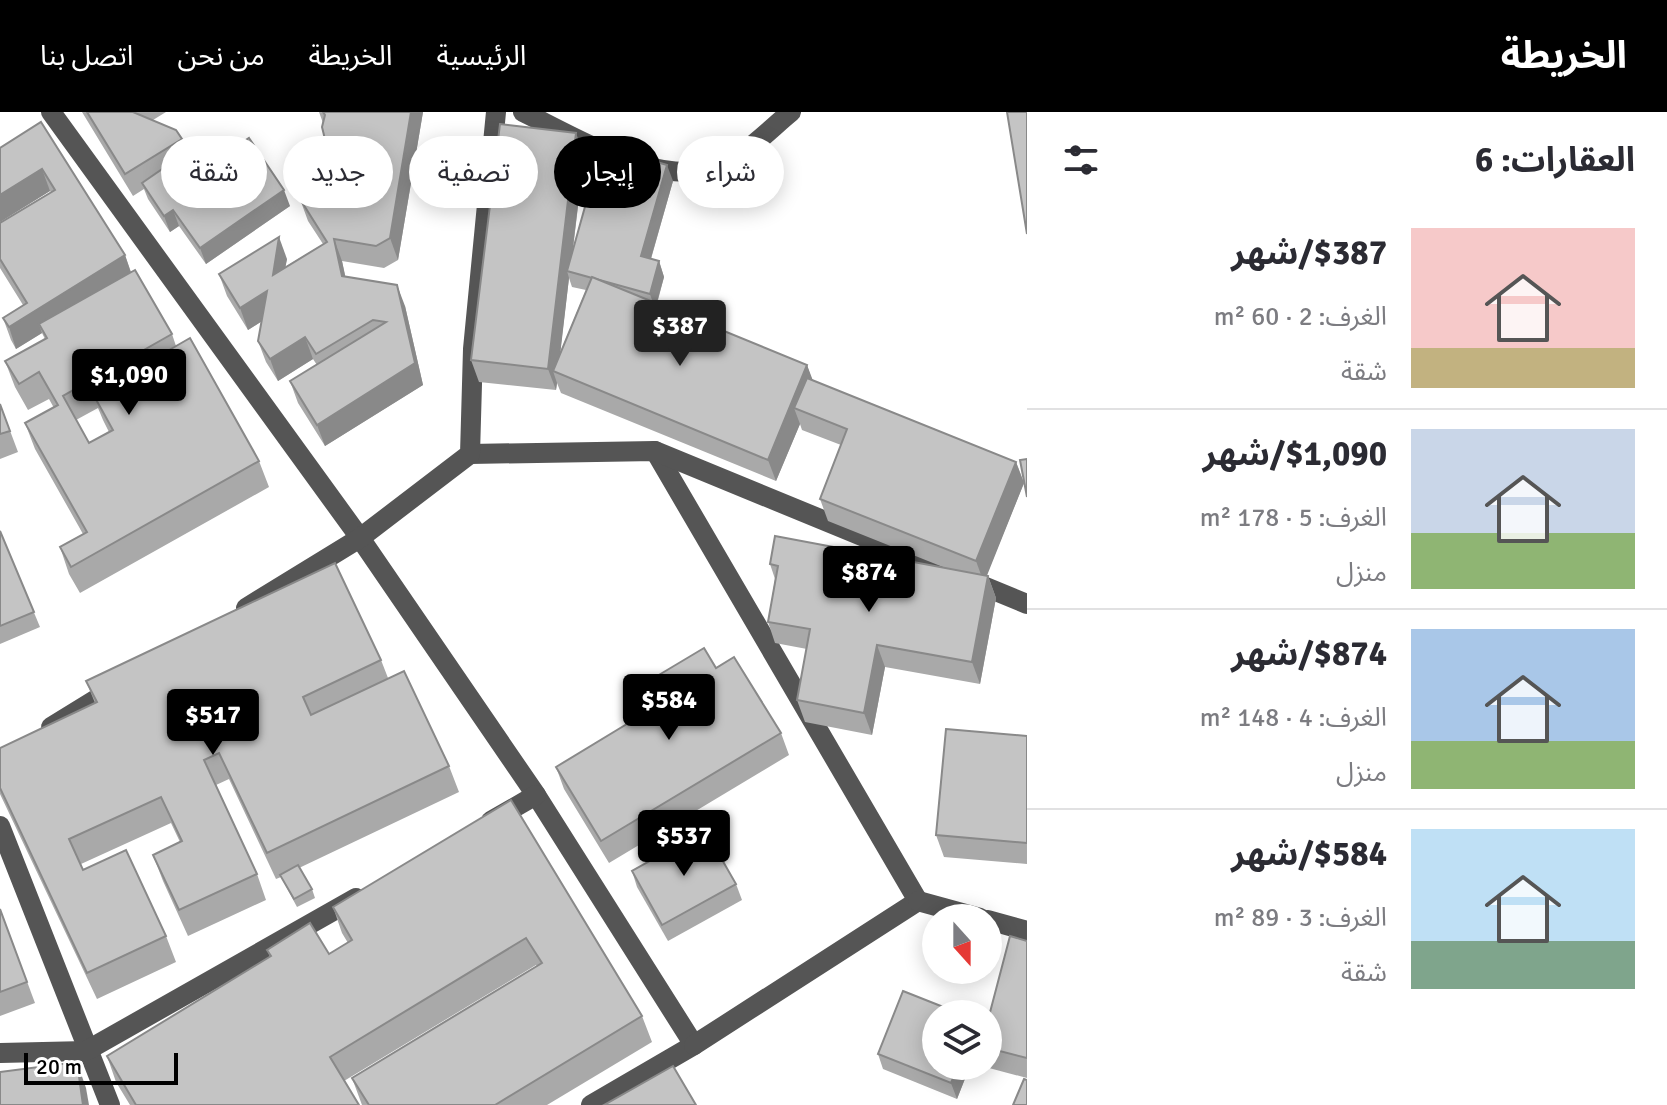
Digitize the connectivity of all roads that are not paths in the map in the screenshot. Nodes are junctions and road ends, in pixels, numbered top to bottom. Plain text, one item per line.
1 (51, 112) edge
2 (496, 112) edge
3 (523, 112) edge
4 (791, 112) edge
5 (655, 451) junction
6 (470, 454) junction
7 (360, 538) junction
8 (1027, 604) edge
9 (227, 620) edge
10 (134, 677) edge
11 (40, 734) edge
12 (536, 795) junction
13 (0, 826) edge
14 (468, 834) edge
15 (373, 888) edge
16 (918, 901) junction
17 (929, 904) edge
18 (1002, 924) edge
19 (1027, 931) edge
20 (694, 1045) junction
21 (86, 1051) junction
22 (0, 1053) edge
23 (110, 1105) edge
24 (591, 1105) edge

1 - 7 street
2 - 6 street
3 - 4 street
5 - 6 street
5 - 8 street
5 - 16 street
6 - 7 street
7 - 9 street
7 - 12 street
10 - 11 street
12 - 14 street
12 - 20 street
13 - 21 street
15 - 21 street
16 - 17 street
16 - 20 street
18 - 19 street
20 - 24 street
21 - 22 street
21 - 23 street

